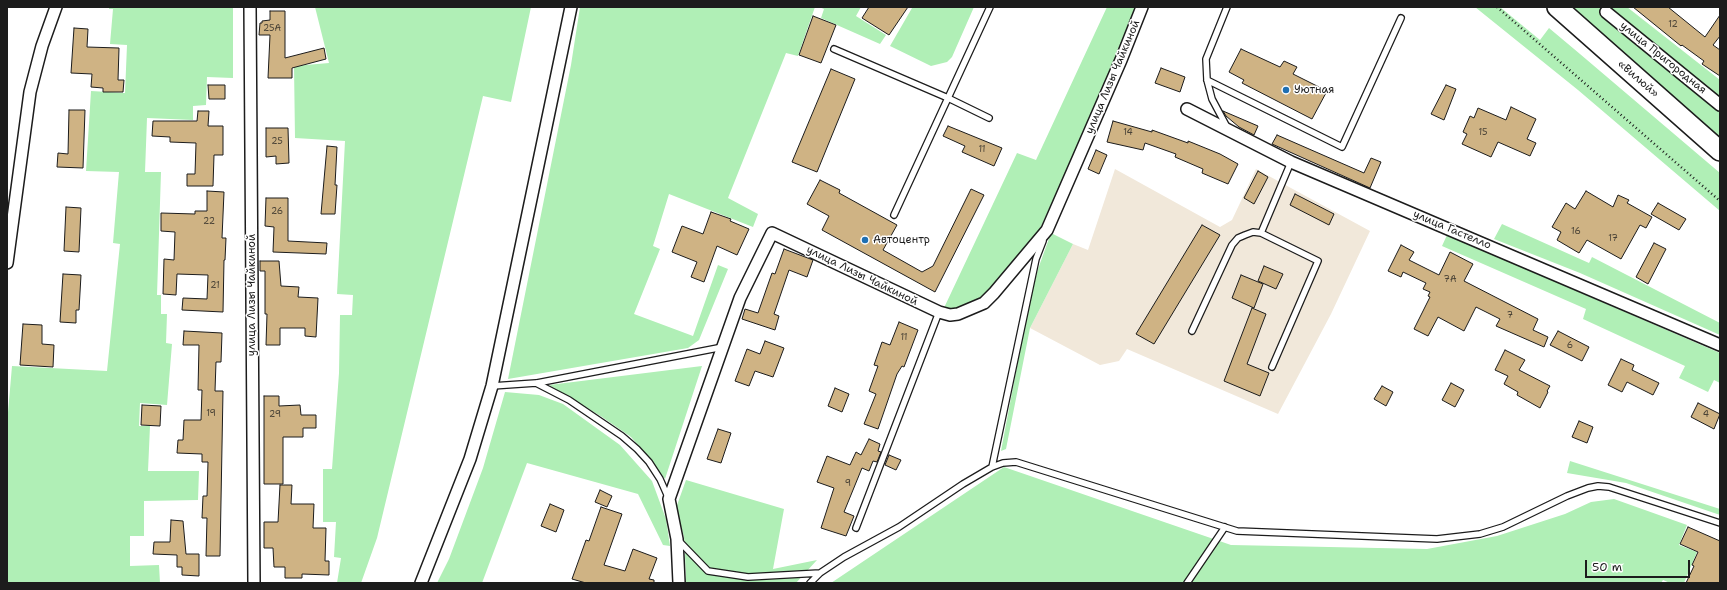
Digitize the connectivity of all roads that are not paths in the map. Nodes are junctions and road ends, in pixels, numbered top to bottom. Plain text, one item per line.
1 (56, 7) edge
2 (250, 7) edge
3 (571, 7) edge
4 (990, 7) edge
5 (1142, 7) edge
6 (1226, 7) edge
7 (1557, 7) edge
8 (1606, 12) dead end
9 (1400, 18) dead end
10 (834, 49) dead end
11 (1207, 80) junction
12 (948, 98) junction
13 (1720, 105) edge
14 (1187, 109) dead end
15 (989, 118) dead end
16 (1229, 131) junction
17 (1720, 151) edge
18 (1291, 162) junction
19 (894, 215) dead end
20 (1047, 230) junction
21 (1261, 233) junction
22 (7, 263) edge
23 (938, 312) junction
24 (1192, 331) dead end
25 (1720, 345) edge
26 (723, 346) junction
27 (1272, 367) dead end
28 (536, 383) junction
29 (492, 386) junction
30 (992, 467) junction
31 (669, 500) junction
32 (1720, 523) edge
33 (1225, 527) junction
34 (856, 528) dead end
35 (678, 539) junction
36 (820, 573) junction
37 (254, 583) edge
38 (421, 583) edge
39 (679, 583) edge
40 (810, 583) edge
41 (1186, 583) edge

1 - 22 street
2 - 37 street, улица Лизы Чайкиной
3 - 29 street
4 - 12 lane
5 - 20 street, улица Лизы Чайкиной
6 - 11 lane
7 - 17 highway, «Вилюй»
8 - 13 street, улица Пригородная
9 - 11 lane
10 - 12 lane
11 - 16 lane
12 - 15 lane
12 - 19 lane
14 - 16 street, улица Гастелло
16 - 18 street, улица Гастелло
18 - 21 lane
18 - 25 street, улица Гастелло
20 - 23 street, улица Лизы Чайкиной
20 - 30 lane
21 - 24 lane
21 - 27 lane
23 - 26 street, улица Лизы Чайкиной
23 - 34 lane
26 - 28 lane
26 - 31 street, улица Лизы Чайкиной
28 - 29 lane
28 - 31 lane
29 - 38 street
30 - 33 lane
30 - 36 lane
31 - 35 street
32 - 33 lane
33 - 41 lane
35 - 36 lane
35 - 39 street
36 - 40 lane

